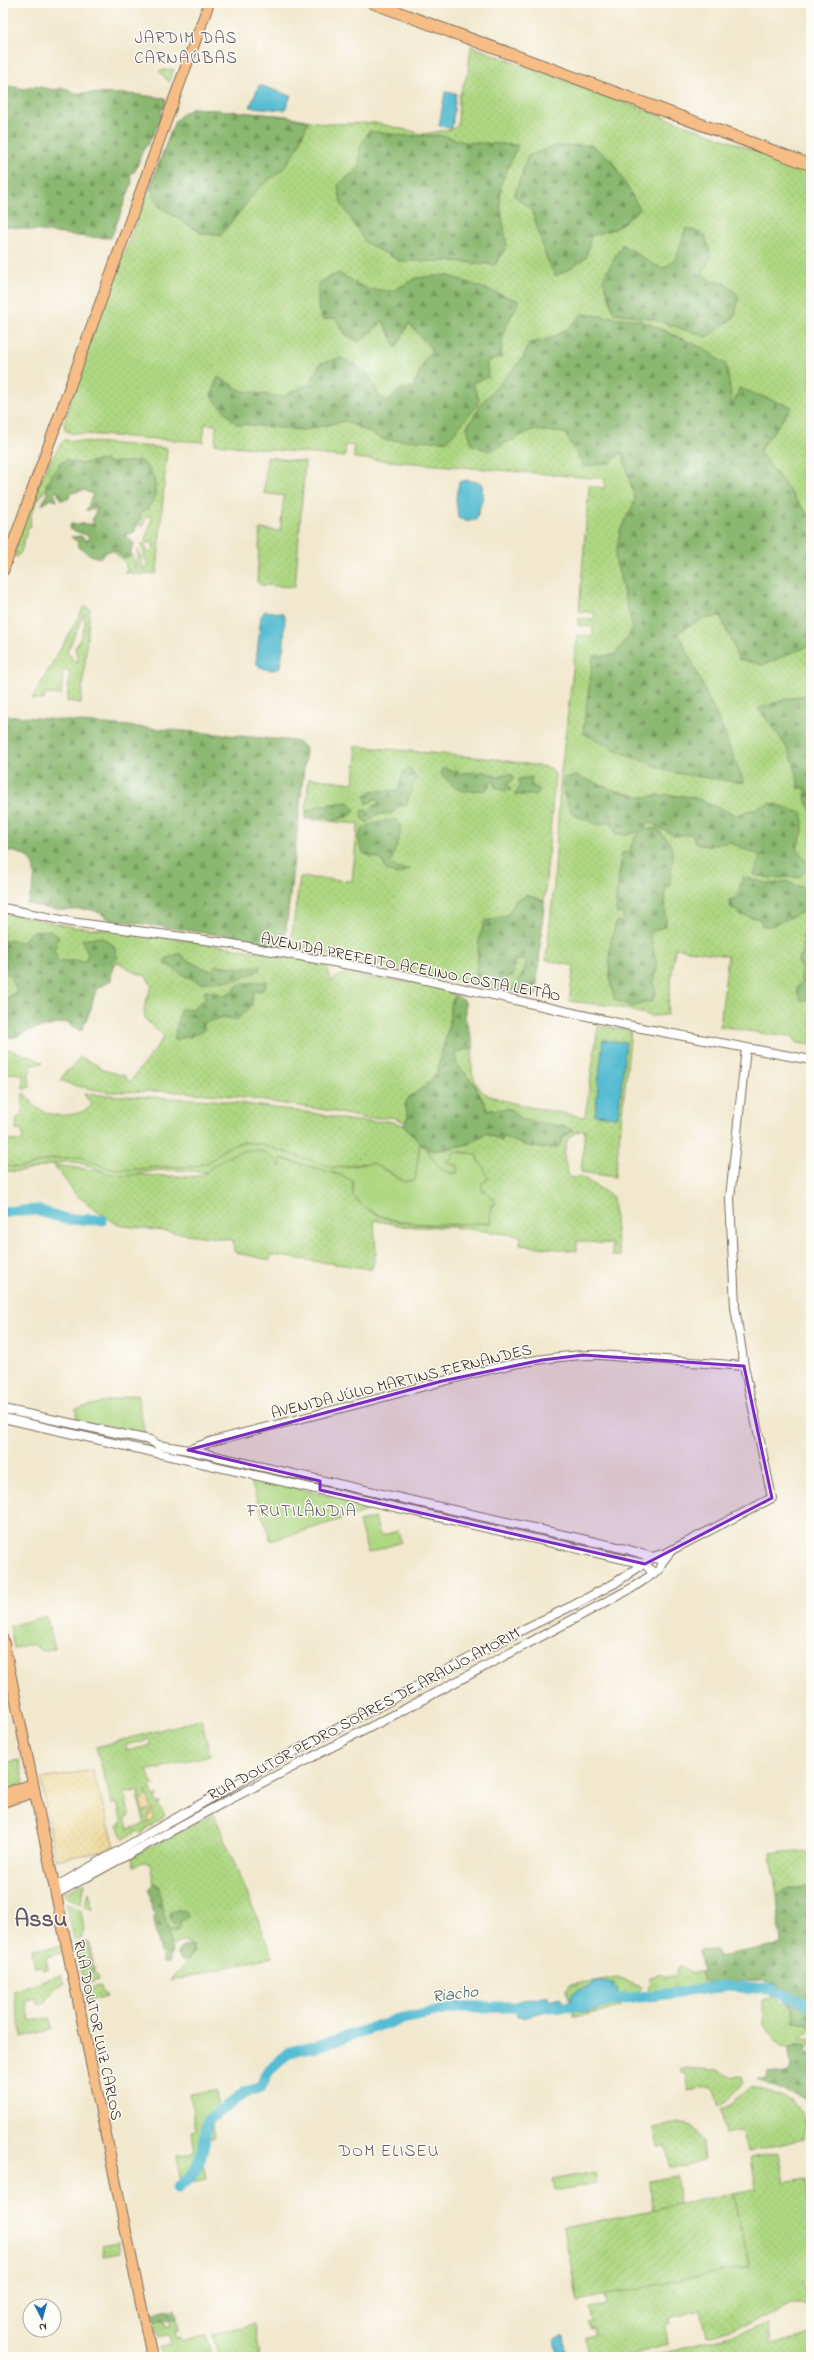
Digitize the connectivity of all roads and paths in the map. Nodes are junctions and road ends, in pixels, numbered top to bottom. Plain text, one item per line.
1 (209, 3) edge
2 (373, 3) edge
3 (811, 165) edge
4 (3, 571) edge
5 (3, 908) edge
6 (746, 1048) junction
7 (811, 1060) edge
8 (744, 1366) junction
9 (3, 1409) edge
10 (3, 1418) edge
11 (188, 1450) junction
12 (320, 1486) junction
13 (674, 1548) junction
14 (655, 1556) junction
15 (662, 1562) junction
16 (645, 1564) junction
17 (654, 1574) junction
18 (3, 1639) edge
19 (470, 1659) junction
20 (474, 1671) junction
21 (295, 1752) junction
22 (301, 1762) junction
23 (34, 1788) junction
24 (3, 1794) edge
25 (3, 1802) edge
26 (56, 1891) junction
27 (152, 2357) edge

1 - 4 main road
2 - 3 highway
5 - 6 street, AVENIDA PREFEITO ACELINO COSTA LEITÃO
6 - 7 street, AVENIDA PREFEITO ACELINO COSTA LEITÃO
6 - 8 street
8 - 11 street, AVENIDA JÚLIO MARTINS FERNANDES
8 - 13 street, RUA DOUTOR PEDRO SOARES DE ARAUJO AMORIM
9 - 11 street
10 - 12 street
11 - 12 street
12 - 14 street
12 - 16 street
13 - 14 street, RUA DOUTOR PEDRO SOARES DE ARAUJO AMORIM
13 - 15 street, RUA DOUTOR PEDRO SOARES DE ARAUJO AMORIM
14 - 15 street
14 - 16 street, RUA DOUTOR PEDRO SOARES DE ARAUJO AMORIM
15 - 17 street, RUA DOUTOR PEDRO SOARES DE ARAUJO AMORIM
16 - 17 street
16 - 19 street, RUA DOUTOR PEDRO SOARES DE ARAUJO AMORIM
17 - 20 street, RUA DOUTOR PEDRO SOARES DE ARAUJO AMORIM
18 - 23 main road, RUA DOUTOR LUIZ CARLOS
19 - 20 street
19 - 21 street, RUA DOUTOR PEDRO SOARES DE ARAUJO AMORIM
20 - 22 street, RUA DOUTOR PEDRO SOARES DE ARAUJO AMORIM
21 - 22 street
21 - 26 street, RUA DOUTOR PEDRO SOARES DE ARAUJO AMORIM
22 - 26 street, RUA DOUTOR PEDRO SOARES DE ARAUJO AMORIM
23 - 24 main road
23 - 25 main road
23 - 26 main road, RUA DOUTOR LUIZ CARLOS
26 - 27 main road, RUA DOUTOR LUIZ CARLOS

